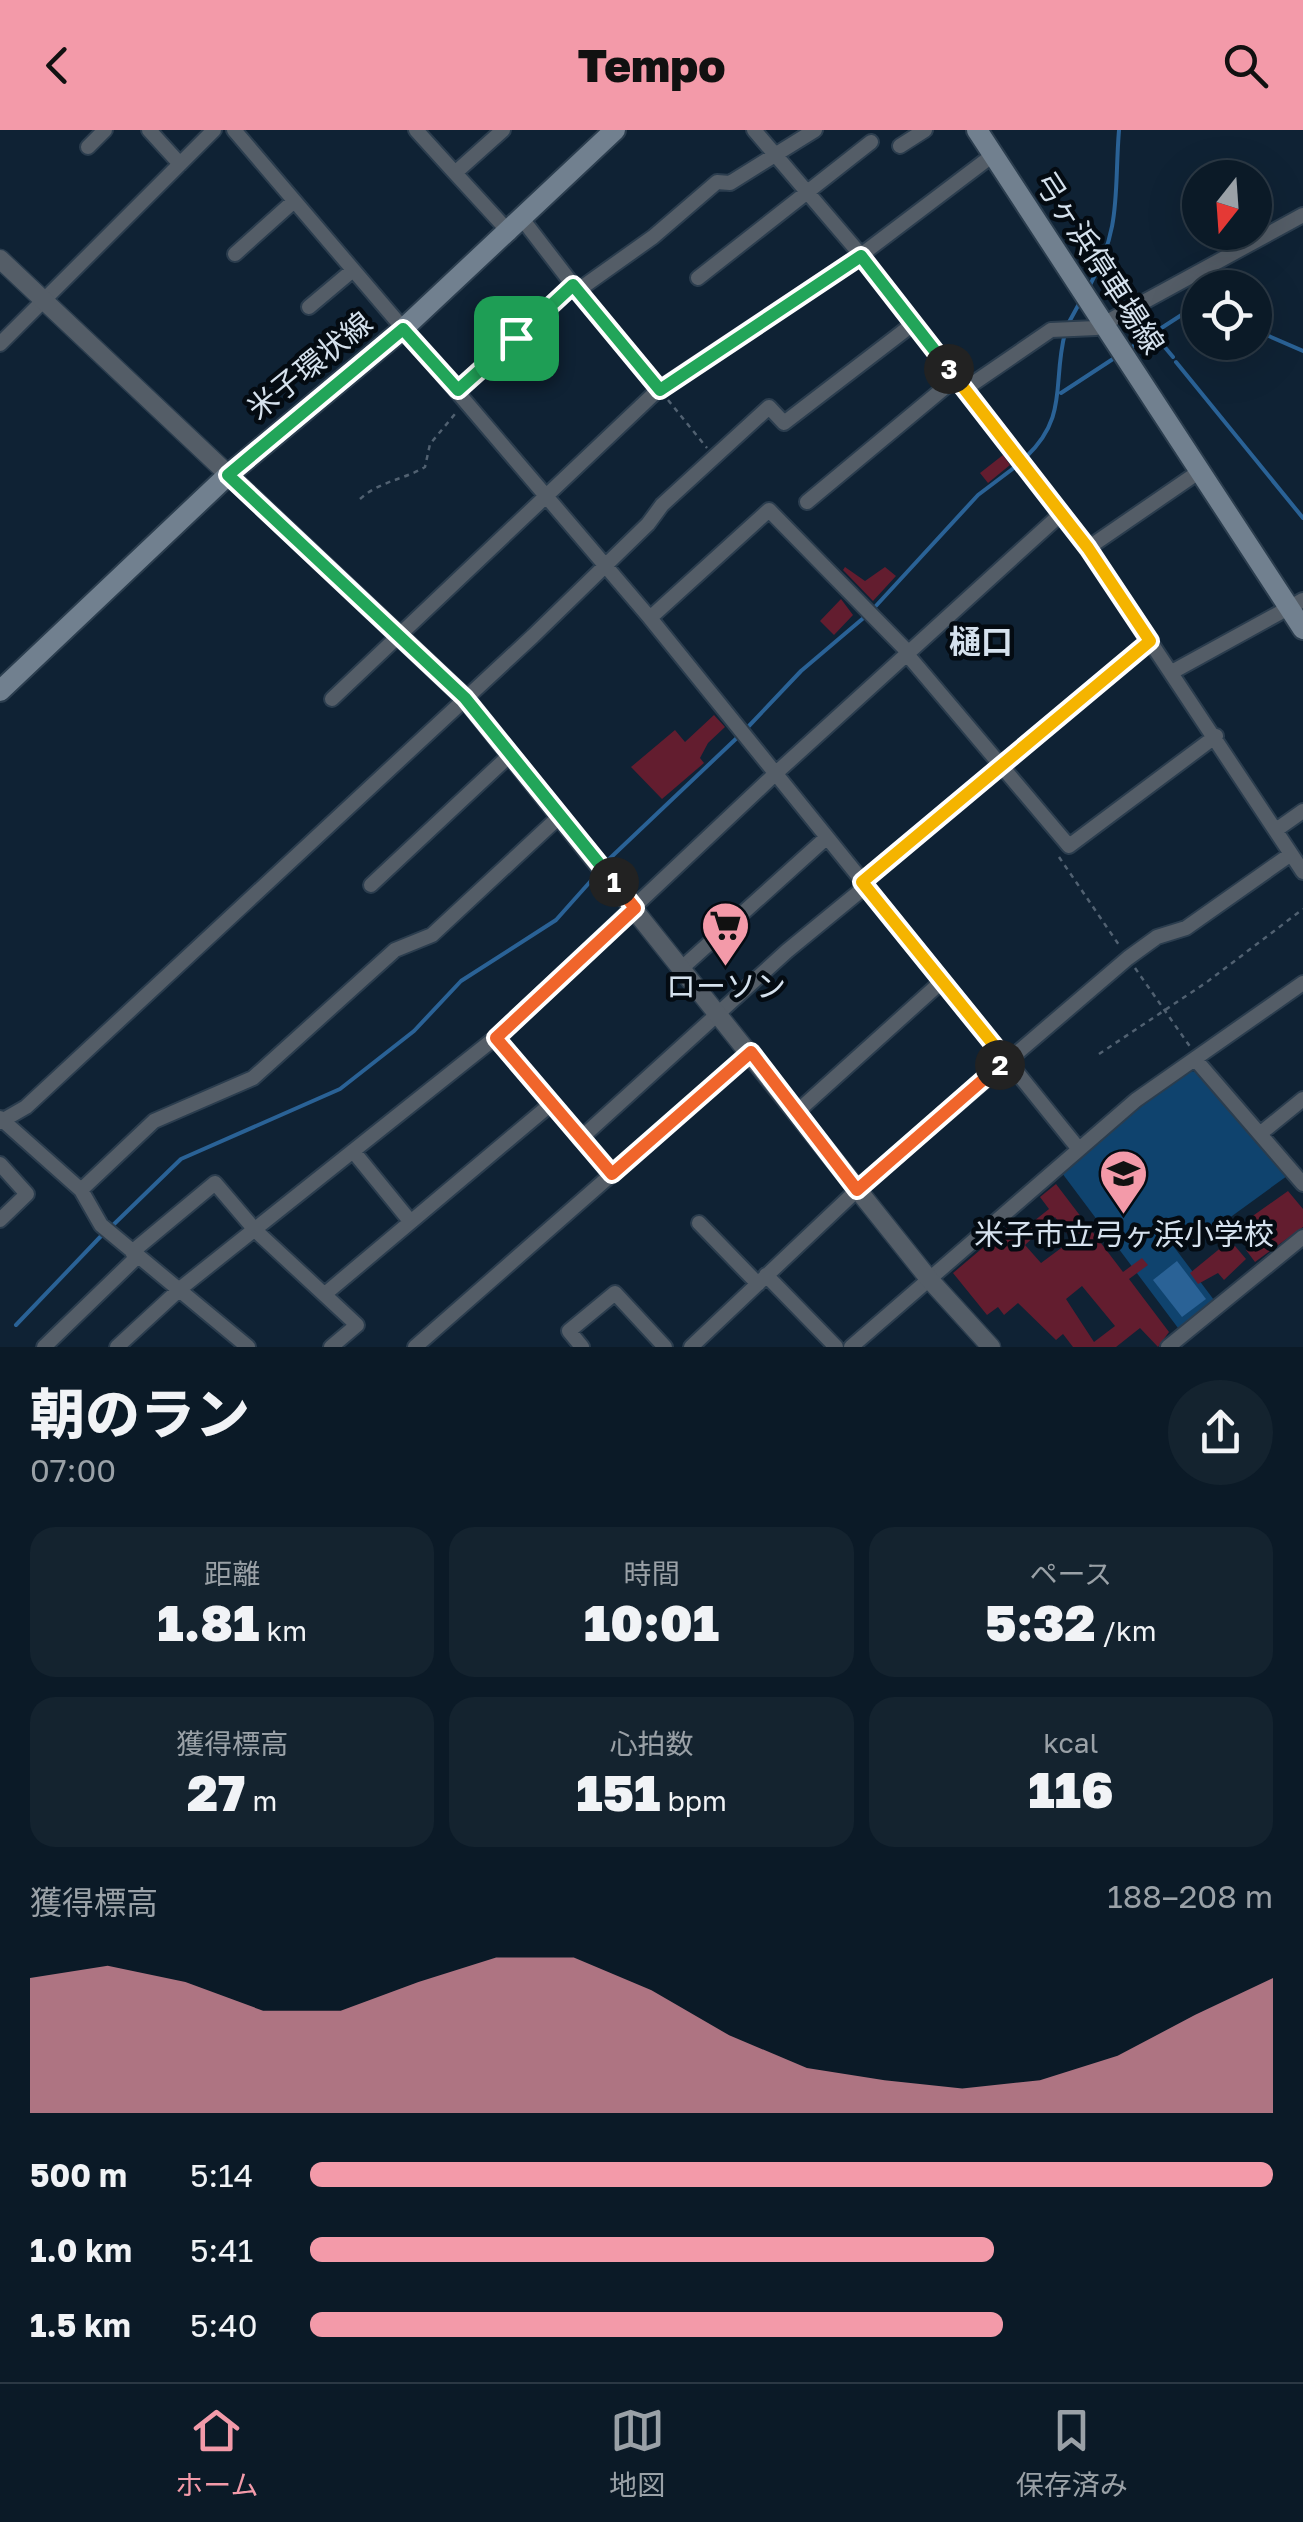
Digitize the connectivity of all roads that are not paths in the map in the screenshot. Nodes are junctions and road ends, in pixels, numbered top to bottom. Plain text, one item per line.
1 (105, 130) edge
2 (150, 130) edge
3 (214, 130) edge
4 (234, 130) edge
5 (416, 130) edge
6 (503, 130) edge
7 (614, 130) edge
8 (754, 130) edge
9 (815, 130) edge
10 (925, 130) edge
11 (977, 130) edge
12 (870, 142) dead end
13 (900, 146) dead end
14 (88, 147) dead end
15 (776, 154) junction
16 (993, 156) junction
17 (180, 164) junction
18 (455, 173) junction
19 (807, 192) junction
20 (294, 201) junction
21 (1303, 215) edge
22 (516, 226) junction
23 (234, 254) dead end
24 (861, 256) junction
25 (0, 259) edge
26 (353, 270) junction
27 (698, 278) dead end
28 (575, 288) junction
29 (44, 301) junction
30 (309, 307) dead end
31 (914, 324) junction
32 (1103, 324) junction
33 (403, 329) junction
34 (0, 344) edge
35 (960, 384) junction
36 (660, 390) junction
37 (462, 396) junction
38 (1200, 471) junction
39 (228, 475) junction
40 (545, 496) junction
41 (807, 502) dead end
42 (1062, 513) junction
43 (1088, 548) junction
44 (603, 565) junction
45 (1296, 604) edge
46 (650, 618) junction
47 (1303, 629) edge
48 (400, 636) junction
49 (1150, 641) junction
50 (907, 653) junction
51 (1172, 672) junction
52 (0, 691) edge
53 (465, 698) junction
54 (332, 699) dead end
55 (1216, 736) junction
56 (510, 755) junction
57 (1000, 764) junction
58 (775, 774) junction
59 (1303, 812) edge
60 (560, 816) junction
61 (1276, 830) junction
62 (826, 838) junction
63 (1291, 854) junction
64 (1303, 872) edge
65 (864, 884) junction
66 (370, 885) dead end
67 (635, 908) junction
68 (683, 968) junction
69 (940, 983) junction
70 (1303, 983) edge
71 (718, 1012) junction
72 (496, 1038) junction
73 (751, 1052) junction
74 (1195, 1059) junction
75 (1006, 1060) junction
76 (1303, 1100) edge
77 (551, 1104) junction
78 (798, 1111) junction
79 (1, 1120) edge
80 (1261, 1133) junction
81 (580, 1138) junction
82 (1078, 1148) junction
83 (354, 1151) junction
84 (0, 1164) edge
85 (612, 1174) junction
86 (1300, 1176) edge
87 (81, 1190) junction
88 (857, 1190) junction
89 (0, 1220) edge
90 (410, 1221) junction
91 (699, 1224) dead end
92 (255, 1230) junction
93 (1303, 1237) edge
94 (135, 1255) junction
95 (762, 1279) junction
96 (928, 1279) junction
97 (181, 1288) junction
98 (325, 1294) junction
99 (709, 1341) edge
100 (422, 1345) edge
101 (44, 1347) edge
102 (118, 1347) edge
103 (248, 1347) edge
104 (331, 1347) edge
105 (582, 1347) edge
106 (664, 1347) edge
107 (691, 1347) edge
108 (836, 1347) edge
109 (851, 1347) edge
110 (991, 1347) edge
111 (1168, 1347) edge

1 - 14 street
2 - 17 street
3 - 17 street
4 - 20 street
5 - 18 street
6 - 18 street
7 - 22 main road, 米子環状線
8 - 15 street
9 - 15 street
10 - 13 street
11 - 16 main road, 弓ヶ浜停車場線
12 - 19 street
15 - 19 street
15 - 28 street
16 - 24 street
16 - 32 main road, 弓ヶ浜停車場線
17 - 29 street
18 - 22 street
19 - 24 street
19 - 27 street
20 - 23 street
20 - 26 street
21 - 32 street
22 - 28 street
22 - 33 main road, 米子環状線
24 - 31 street
24 - 36 street
25 - 29 street
26 - 30 street
26 - 33 street
28 - 36 street
28 - 37 street
29 - 34 street
29 - 39 street
31 - 35 street
31 - 44 street
32 - 35 street
32 - 38 main road, 弓ヶ浜停車場線
33 - 37 street
33 - 39 main road, 米子環状線
35 - 41 street
35 - 42 street
36 - 40 street
37 - 40 street
38 - 43 street
38 - 45 main road, 弓ヶ浜停車場線
39 - 48 street
39 - 52 main road, 米子環状線
40 - 44 street
40 - 48 street
42 - 43 street
42 - 50 street
43 - 49 street
44 - 46 street
44 - 53 street
45 - 47 main road, 弓ヶ浜停車場線
45 - 51 street
46 - 50 street
46 - 58 street
48 - 53 street
48 - 54 street
49 - 51 street
49 - 57 street
50 - 57 street
50 - 58 street
51 - 55 street
53 - 56 street
53 - 79 street
55 - 57 street
55 - 61 street
56 - 60 street
56 - 66 street
57 - 65 street
58 - 62 street
58 - 67 street
59 - 61 street
60 - 67 street
60 - 87 street
61 - 63 street
62 - 65 street
62 - 68 street
63 - 64 street
63 - 75 street
65 - 69 street
65 - 71 street
67 - 68 street
67 - 72 street
68 - 71 street
69 - 75 street
69 - 78 street
70 - 74 street
71 - 73 street
71 - 81 street
72 - 77 street
72 - 83 street
73 - 78 street
73 - 85 street
74 - 80 street
74 - 82 street
75 - 82 street
75 - 88 street
76 - 80 street
77 - 81 street
77 - 90 street
78 - 88 street
79 - 87 street
80 - 86 street
81 - 85 street
82 - 96 street
83 - 90 street
83 - 92 street
84 - 89 street
85 - 100 street
87 - 94 street
88 - 95 street
88 - 96 street
90 - 98 street
91 - 95 street
92 - 94 street
92 - 97 street
92 - 98 street
93 - 111 street
94 - 97 street
94 - 101 street
95 - 99 street
95 - 108 street
96 - 109 street
96 - 110 street
97 - 102 street
97 - 103 street
98 - 104 street
99 - 107 street
105 - 106 street

